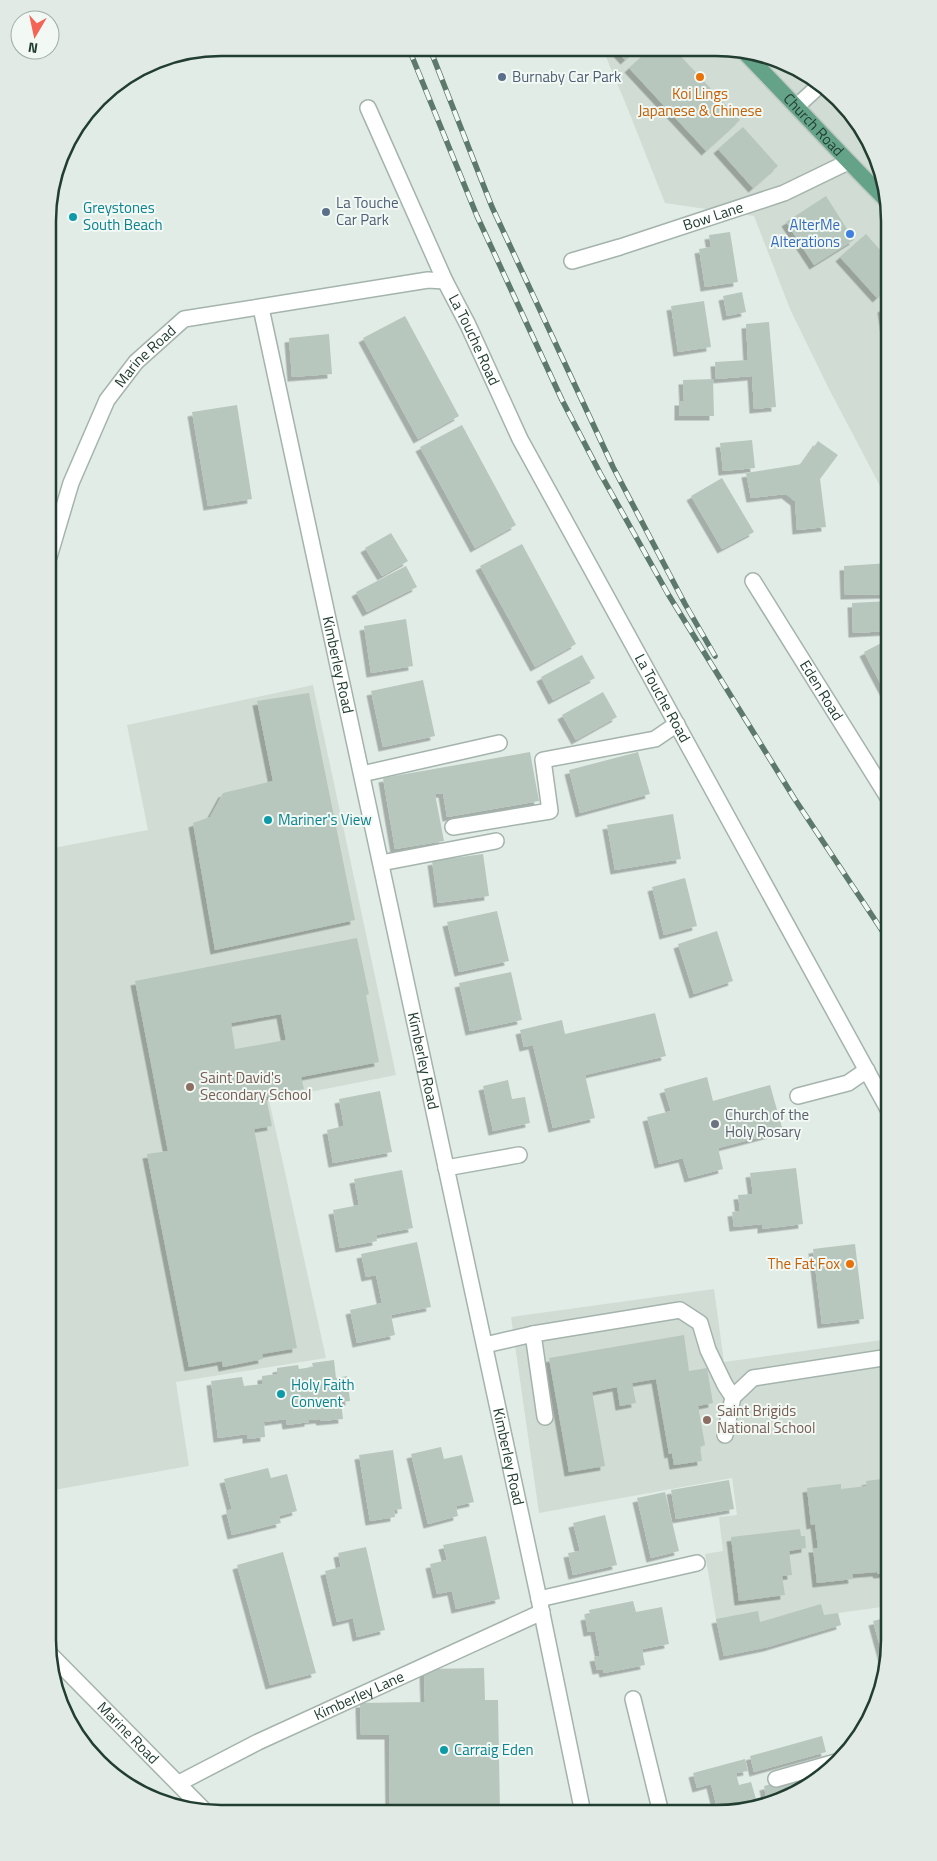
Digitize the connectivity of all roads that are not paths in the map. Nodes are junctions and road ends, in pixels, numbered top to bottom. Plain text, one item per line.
1 (751, 60) edge
2 (815, 90) edge
3 (797, 106) junction
4 (368, 108) dead end
5 (848, 162) junction
6 (878, 192) edge
7 (572, 262) dead end
8 (445, 282) junction
9 (261, 308) junction
10 (57, 530) edge
11 (753, 581) dead end
12 (677, 724) junction
13 (499, 743) dead end
14 (362, 774) junction
15 (881, 781) edge
16 (454, 828) dead end
17 (496, 841) dead end
18 (381, 863) junction
19 (867, 1070) junction
20 (880, 1095) edge
21 (798, 1096) dead end
22 (519, 1154) dead end
23 (446, 1168) junction
24 (533, 1334) junction
25 (485, 1345) junction
26 (880, 1358) edge
27 (733, 1397) junction
28 (545, 1417) dead end
29 (725, 1435) dead end
30 (697, 1563) dead end
31 (541, 1606) junction
32 (58, 1662) edge
33 (633, 1699) dead end
34 (821, 1766) edge
35 (776, 1779) dead end
36 (179, 1783) junction
37 (197, 1802) edge
38 (581, 1805) edge
39 (660, 1805) edge

1 - 3 main road, Church Road
2 - 3 street
3 - 5 main road, Church Road
4 - 8 street, La Touche Road
5 - 6 main road, Church Road
5 - 7 street, Bow Lane
8 - 9 street, Marine Road
8 - 12 street, La Touche Road
9 - 10 street, Marine Road
9 - 14 street, Kimberley Road
11 - 15 street, Eden Road
12 - 16 street
12 - 19 street, La Touche Road
13 - 14 street
14 - 18 street, Kimberley Road
17 - 18 street
18 - 23 street, Kimberley Road
19 - 20 street, La Touche Road
19 - 21 street
22 - 23 street
23 - 25 street, Kimberley Road
24 - 25 street
24 - 27 street
24 - 28 street
25 - 31 street, Kimberley Road
26 - 27 street
27 - 29 street
30 - 31 street, Kimberley Lane
31 - 36 street, Kimberley Lane
31 - 38 street, Kimberley Road
32 - 36 street, Marine Road
33 - 39 street
34 - 35 street
36 - 37 street, Marine Road

